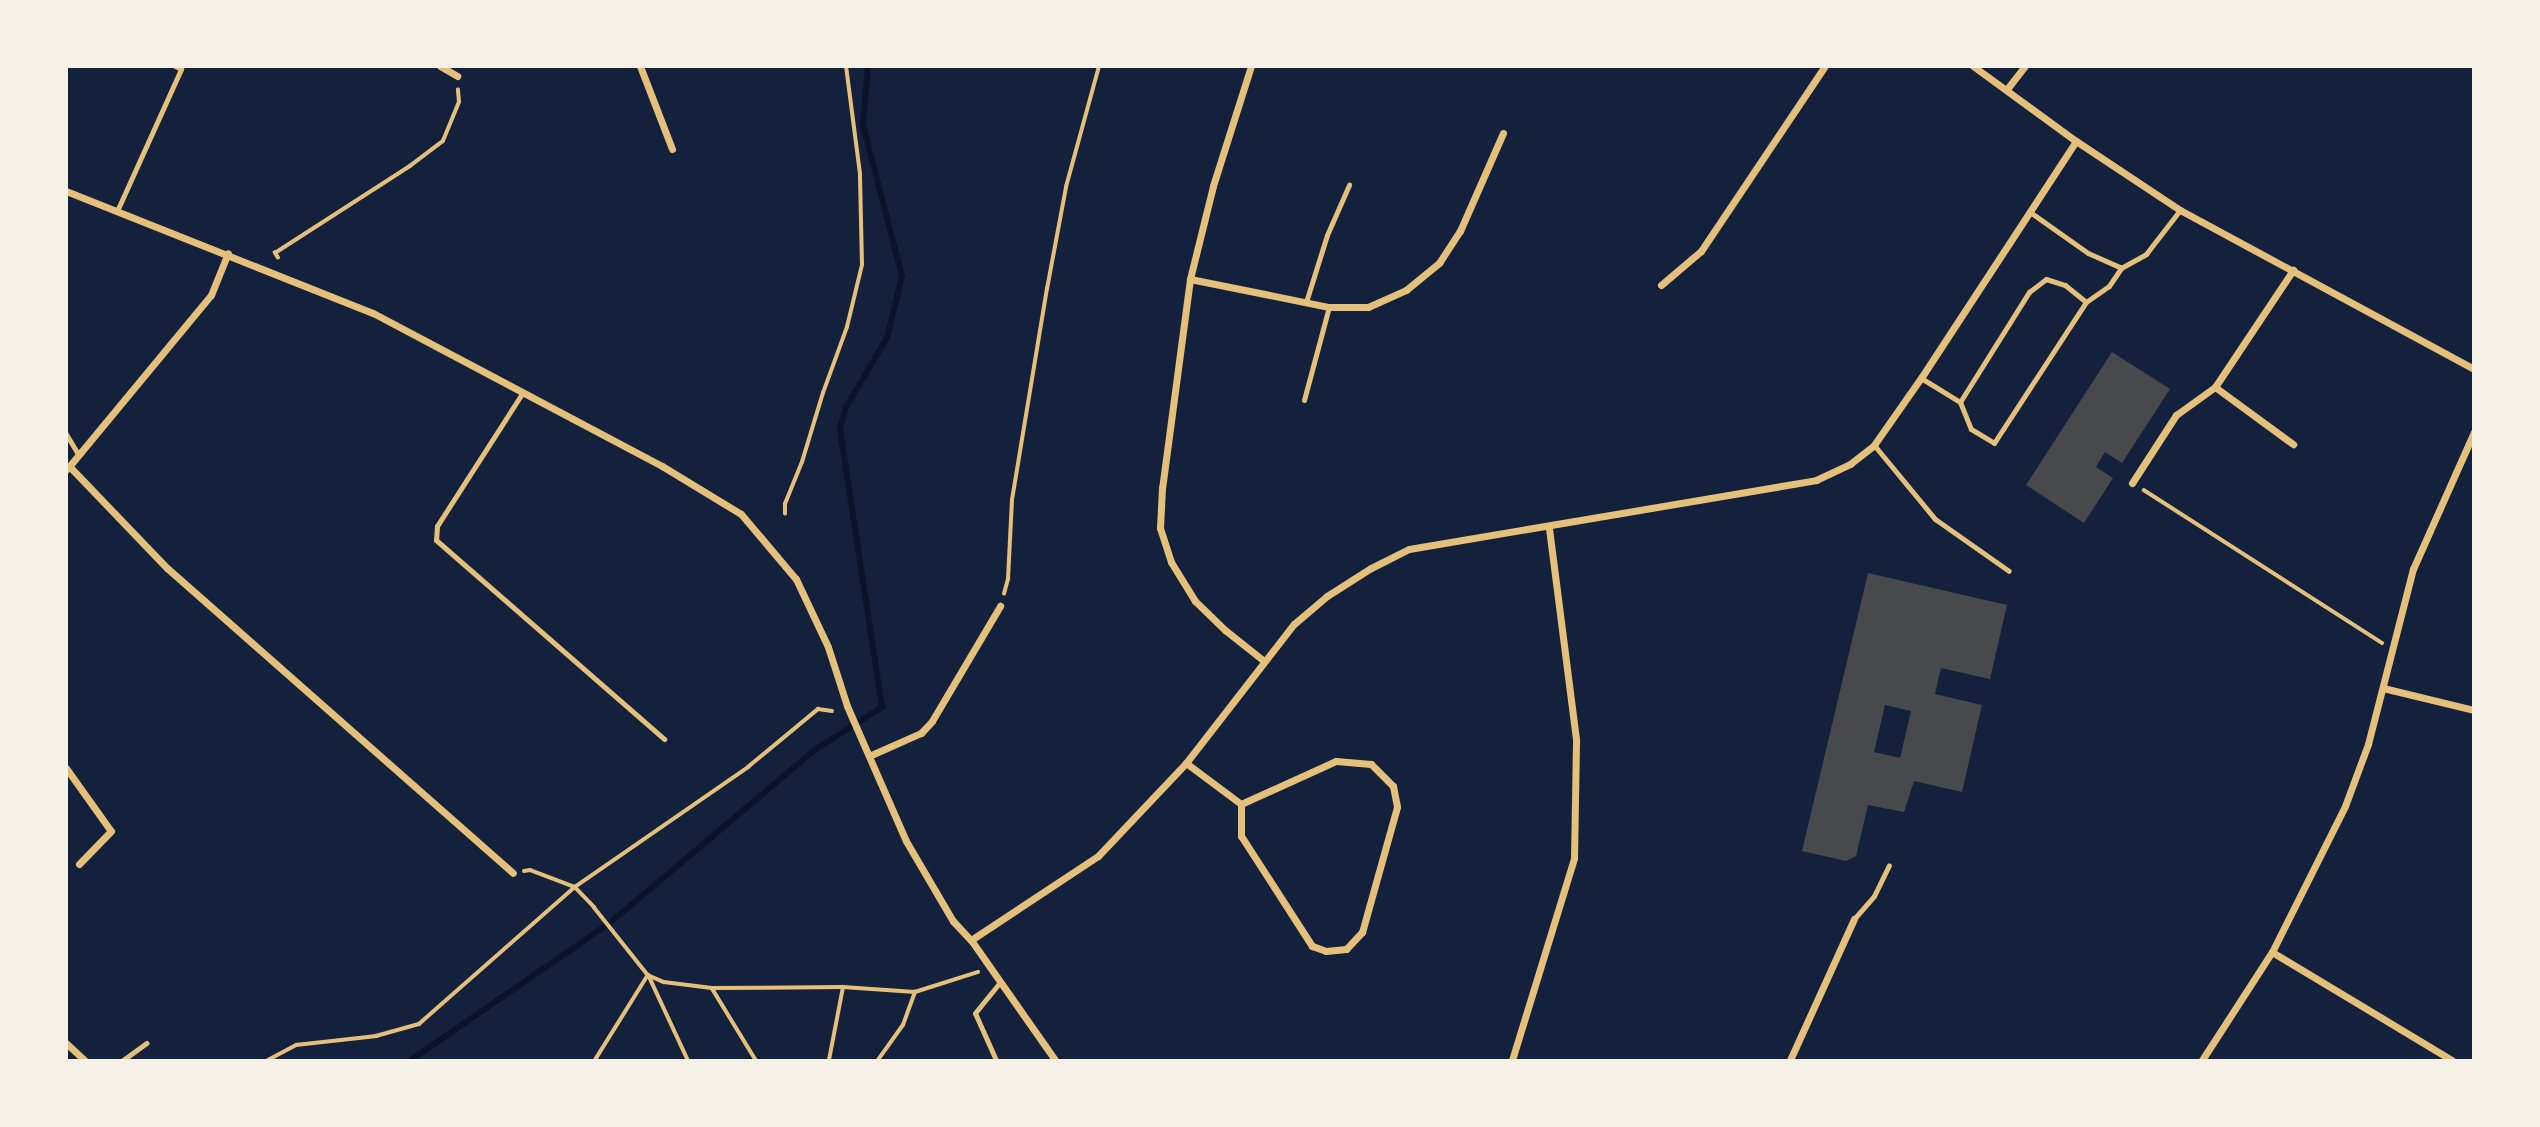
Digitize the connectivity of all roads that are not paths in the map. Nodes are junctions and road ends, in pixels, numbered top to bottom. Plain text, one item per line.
1 (175, 66) edge
2 (440, 66) edge
3 (640, 66) edge
4 (1251, 66) edge
5 (1825, 66) edge
6 (1973, 66) edge
7 (2025, 66) edge
8 (457, 76) road end
9 (2007, 89) junction
10 (1503, 133) dead end
11 (2076, 141) junction
12 (672, 149) dead end
13 (1349, 184) dead end
14 (66, 191) edge
15 (2180, 210) junction
16 (117, 211) junction
17 (2030, 212) junction
18 (228, 254) junction
19 (2122, 268) junction
20 (2293, 270) junction
21 (1190, 279) junction
22 (1661, 285) dead end
23 (1306, 302) junction
24 (2086, 302) junction
25 (1329, 307) junction
26 (2473, 369) edge
27 (1921, 378) junction
28 (2215, 387) junction
29 (523, 392) junction
30 (1304, 400) dead end
31 (1960, 402) junction
32 (2473, 432) edge
33 (66, 434) edge
34 (2293, 444) dead end
35 (1874, 445) junction
36 (78, 454) junction
37 (68, 468) edge
38 (2132, 483) road end
39 (1549, 527) junction
40 (2009, 571) dead end
41 (1000, 606) road end
42 (1264, 662) junction
43 (2383, 688) junction
44 (2473, 710) edge
45 (664, 739) dead end
46 (869, 756) junction
47 (1186, 763) junction
48 (66, 768) edge
49 (1241, 804) junction
50 (79, 864) dead end
51 (1889, 865) dead end
52 (513, 873) road end
53 (1854, 919) joint
54 (971, 940) junction
55 (2272, 952) junction
56 (999, 983) junction
57 (66, 1043) edge
58 (146, 1043) dead end
59 (84, 1060) edge
60 (123, 1060) edge
61 (996, 1060) edge
62 (1055, 1060) edge
63 (1512, 1060) edge
64 (1790, 1060) edge
65 (2202, 1060) edge
66 (2452, 1060) edge

1 - 16 lane
2 - 8 street
3 - 12 street
4 - 21 street
5 - 22 street
6 - 9 street
7 - 9 street
9 - 11 street
10 - 25 street
11 - 15 street
11 - 17 street
13 - 23 lane
14 - 16 street
15 - 19 lane
15 - 20 street
16 - 18 street
17 - 19 lane
17 - 27 street
18 - 29 street
18 - 36 street
19 - 24 lane
20 - 26 street
20 - 28 street
21 - 23 street
21 - 42 street
23 - 25 street
24 - 31 lane
24 - 31 lane
25 - 30 lane
27 - 31 lane
27 - 35 street
28 - 34 street
28 - 38 street
29 - 45 lane
29 - 46 street
32 - 43 street
33 - 36 lane
35 - 39 street
35 - 40 lane
36 - 37 street
37 - 52 street
39 - 42 street
39 - 63 street
41 - 46 street
42 - 47 street
43 - 44 street
43 - 55 street
46 - 54 street
47 - 49 street
47 - 54 street
48 - 50 street
49 - 49 street
51 - 53 lane
53 - 64 street
54 - 56 street
55 - 65 street
55 - 66 street
56 - 61 lane
56 - 62 street
57 - 59 street
58 - 60 lane

